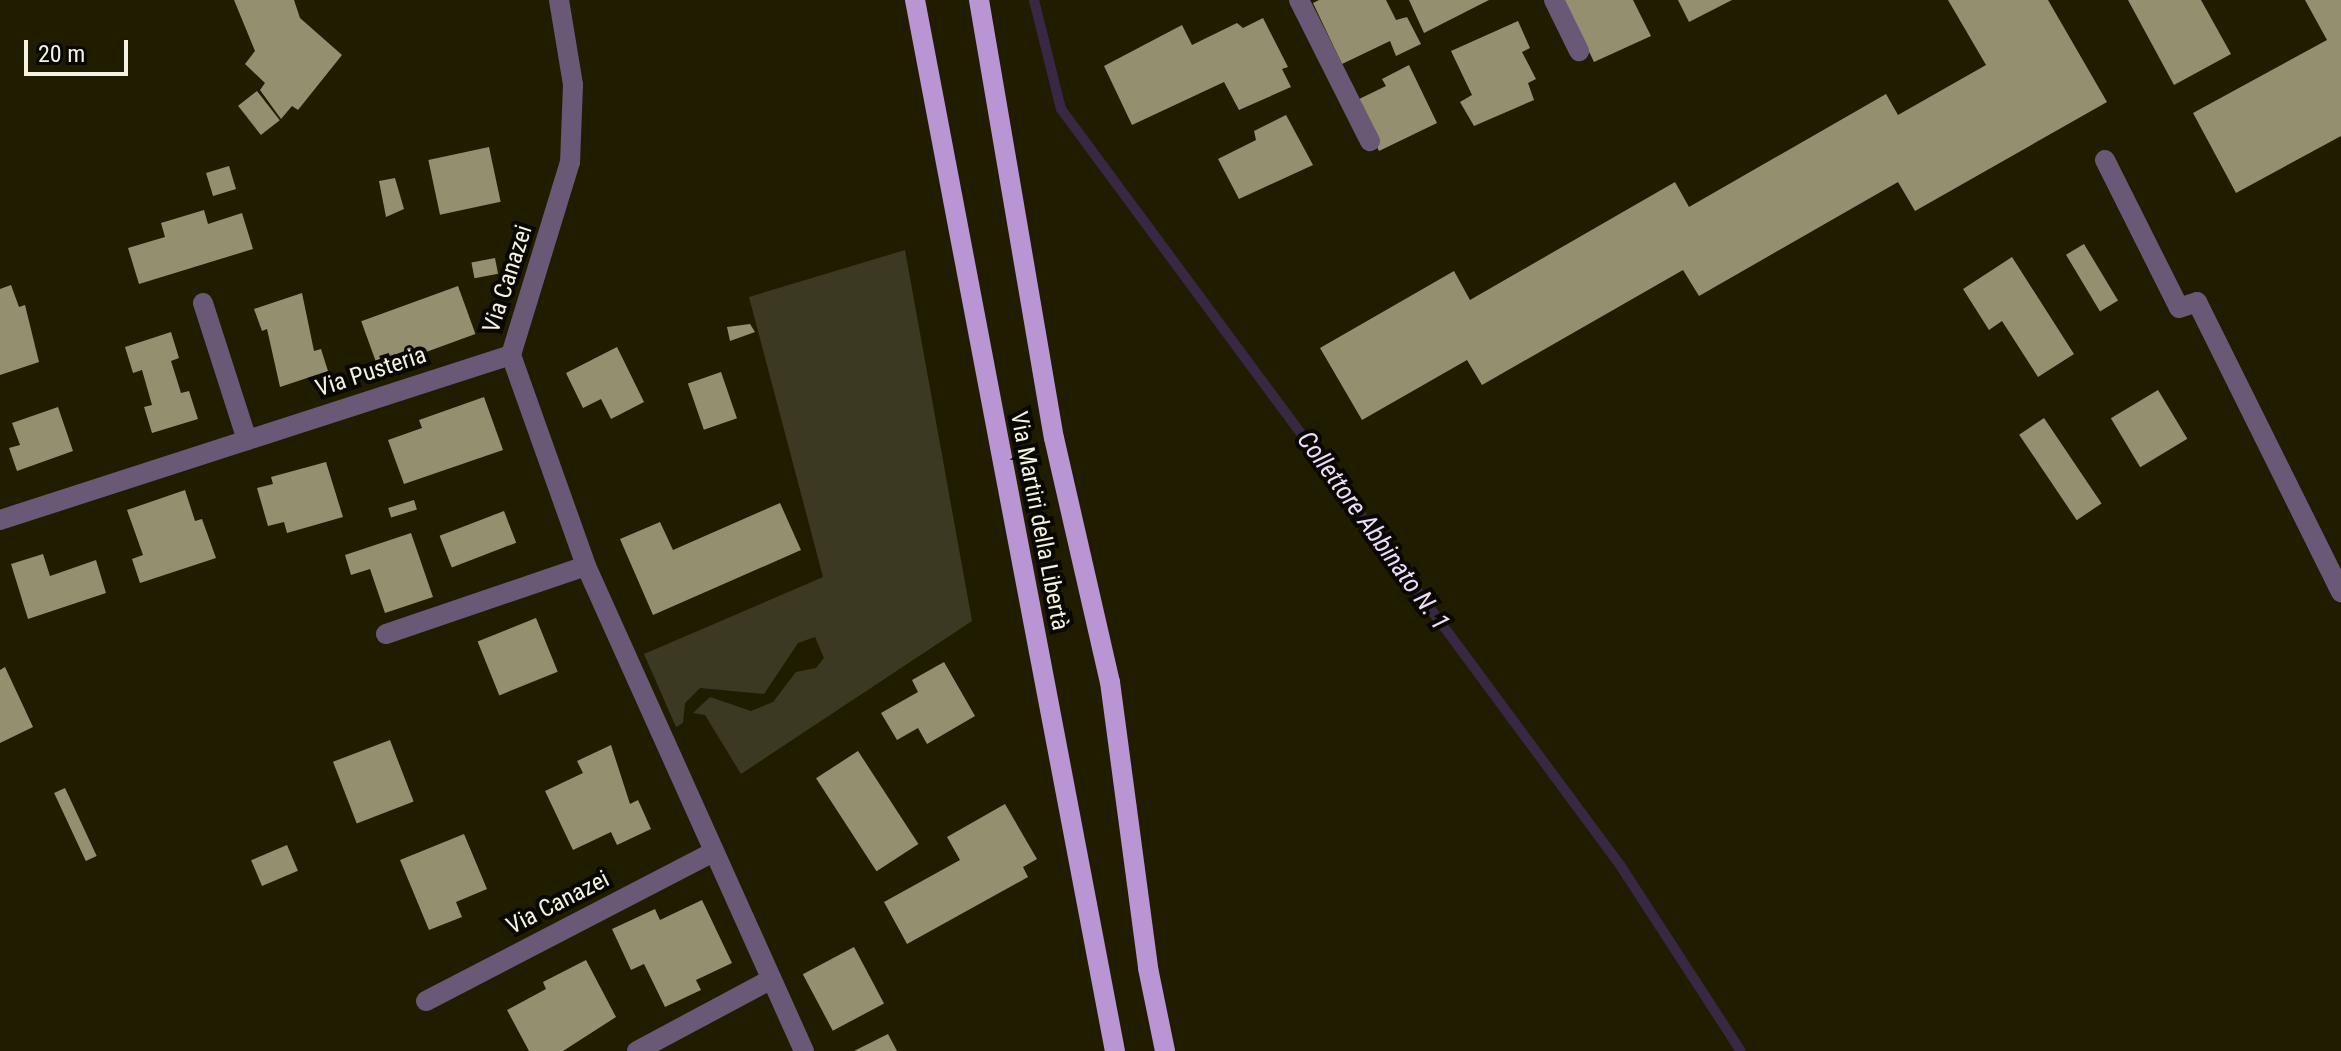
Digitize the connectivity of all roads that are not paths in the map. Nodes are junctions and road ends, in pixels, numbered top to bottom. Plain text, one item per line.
1 (559, 0) edge
2 (915, 0) edge
3 (979, 0) edge
4 (1299, 0) edge
5 (1554, 0) edge
6 (1579, 51) dead end
7 (1370, 141) dead end
8 (2105, 160) dead end
9 (203, 303) dead end
10 (511, 355) junction
11 (247, 440) junction
12 (0, 520) edge
13 (586, 566) junction
14 (2341, 592) edge
15 (386, 634) dead end
16 (714, 852) junction
17 (770, 980) junction
18 (426, 1001) dead end
19 (637, 1051) edge
20 (804, 1051) edge
21 (1115, 1051) edge
22 (1165, 1051) edge

1 - 10 street, Via Canazei
2 - 21 main road, Via Martiri della Libertà
3 - 22 main road, Via Martiri della Libertà
4 - 7 street
5 - 6 street
8 - 14 street
9 - 11 street
10 - 11 street, Via Pusteria
10 - 13 street, Via Canazei
11 - 12 street, Via Pusteria
13 - 15 street
13 - 16 street, Via Canazei
16 - 17 street, Via Canazei
16 - 18 street, Via Canazei
17 - 19 street
17 - 20 street, Via Canazei

